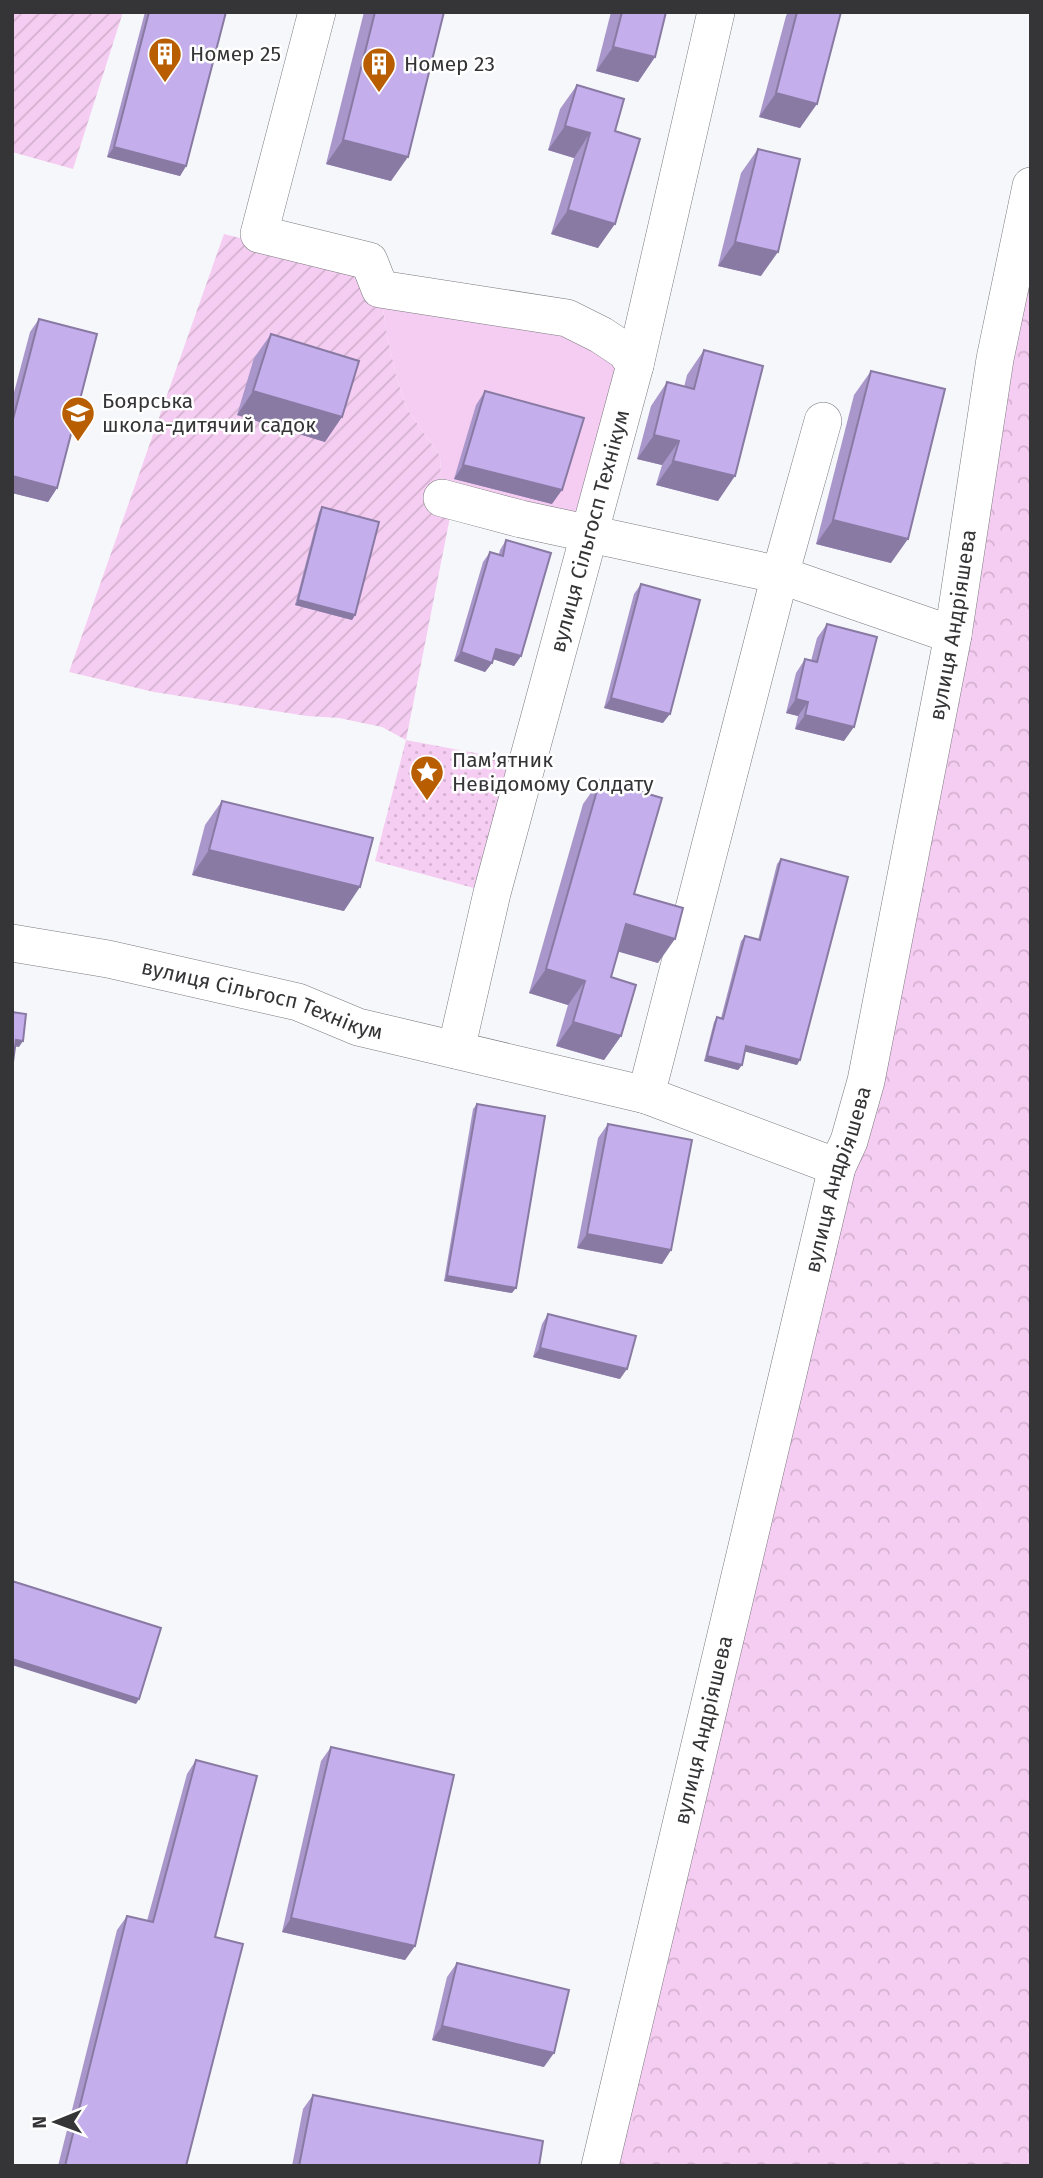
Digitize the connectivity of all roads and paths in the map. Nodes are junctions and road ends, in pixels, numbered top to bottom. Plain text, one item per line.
1 (317, 12) edge
2 (716, 12) edge
3 (1031, 186) edge
4 (635, 365) junction
5 (823, 421) dead end
6 (442, 498) dead end
7 (590, 533) junction
8 (780, 575) junction
9 (953, 635) junction
10 (12, 943) edge
11 (456, 1051) junction
12 (646, 1095) junction
13 (837, 1167) junction
14 (600, 2166) edge

1 - 4 street
2 - 4 street, вулиця Сільгосп Технікум
3 - 9 street, вулиця Андріяшева
4 - 7 street, вулиця Сільгосп Технікум
5 - 8 street
6 - 7 street
7 - 8 street
7 - 11 street, вулиця Сільгосп Технікум
8 - 9 street
8 - 12 street
9 - 13 street, вулиця Андріяшева
10 - 11 street, вулиця Сільгосп Технікум
11 - 12 street, вулиця Сільгосп Технікум
12 - 13 street, вулиця Сільгосп Технікум
13 - 14 street, вулиця Андріяшева

